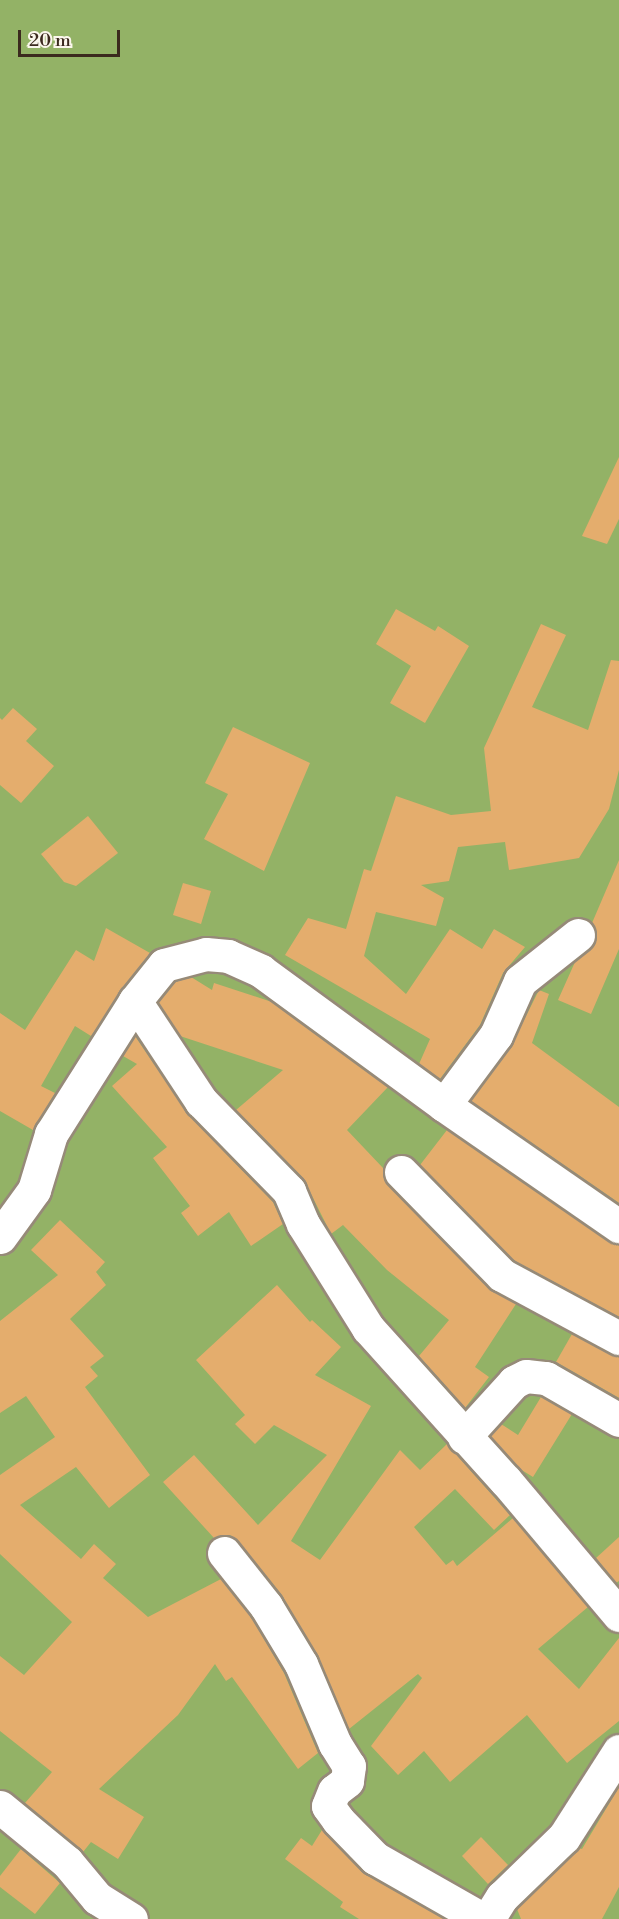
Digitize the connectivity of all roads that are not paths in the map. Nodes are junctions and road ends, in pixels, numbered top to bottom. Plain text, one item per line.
1 (578, 935) dead end
2 (135, 1001) junction
3 (444, 1105) junction
4 (400, 1172) dead end
5 (619, 1226) edge
6 (0, 1238) edge
7 (619, 1338) edge
8 (619, 1420) edge
9 (464, 1437) junction
10 (224, 1552) dead end
11 (619, 1615) edge
12 (619, 1751) edge
13 (0, 1807) edge
14 (131, 1919) edge
15 (482, 1919) edge
16 (488, 1919) edge

1 - 3 street
2 - 3 street
2 - 6 street
2 - 9 street
3 - 5 street
4 - 7 street
8 - 9 street
9 - 11 street
10 - 15 street
12 - 16 street
13 - 14 street

